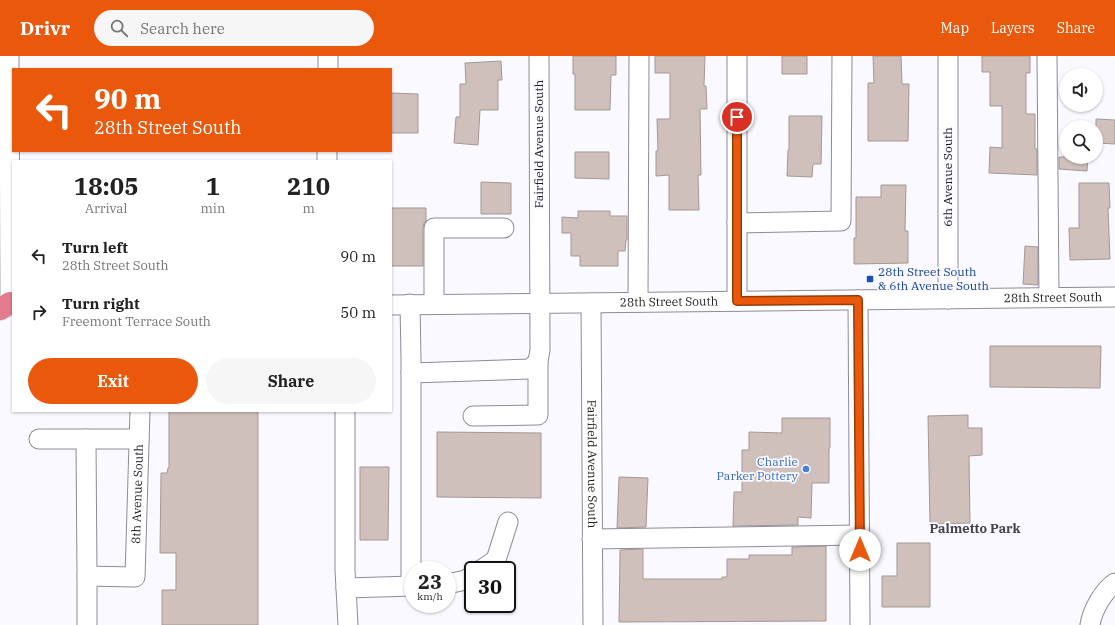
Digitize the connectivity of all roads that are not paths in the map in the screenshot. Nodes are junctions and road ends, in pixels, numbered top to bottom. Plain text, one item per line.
1 (9, 56) edge
2 (328, 56) edge
3 (539, 56) edge
4 (639, 56) edge
5 (737, 56) edge
6 (842, 56) edge
7 (948, 56) edge
8 (1047, 56) edge
9 (328, 68) edge
10 (4, 82) edge
11 (737, 223) junction
12 (504, 228) dead end
13 (1049, 297) junction
14 (1115, 297) edge
15 (948, 299) junction
16 (858, 300) junction
17 (737, 301) junction
18 (638, 302) junction
19 (539, 303) junction
20 (591, 303) junction
21 (6, 304) edge
22 (434, 304) junction
23 (400, 305) edge
24 (538, 362) junction
25 (411, 373) junction
26 (140, 412) edge
27 (345, 412) edge
28 (473, 416) dead end
29 (39, 439) dead end
30 (86, 439) junction
31 (139, 439) junction
32 (508, 522) dead end
33 (860, 535) junction
34 (592, 539) junction
35 (412, 561) edge
36 (494, 561) edge
37 (87, 576) junction
38 (1115, 583) edge
39 (404, 586) edge
40 (346, 588) junction
41 (87, 625) edge
42 (348, 625) edge
43 (593, 625) edge
44 (860, 625) edge
45 (1090, 625) edge

1 - 10 street
2 - 9 street
3 - 19 street, Fairfield Avenue South
4 - 18 street
5 - 11 street
6 - 11 street
7 - 15 street, 6th Avenue South
8 - 13 street
10 - 21 street
11 - 17 street
12 - 22 street
13 - 14 street, 28th Street South
13 - 15 street, 28th Street South
15 - 16 street, 28th Street South
16 - 17 street, 28th Street South
16 - 33 street
17 - 18 street, 28th Street South
18 - 20 street, 28th Street South
19 - 20 street, 28th Street South
19 - 22 street, 28th Street South
19 - 24 street, Fairfield Avenue South
20 - 34 street, Fairfield Avenue South
22 - 23 street, 28th Street South
23 - 25 street
24 - 25 street
24 - 28 street, Fairfield Avenue South
25 - 35 street
26 - 31 street, 8th Avenue South
27 - 40 street
29 - 30 street
30 - 31 street
30 - 37 street
31 - 37 street, 8th Avenue South
32 - 36 street
33 - 34 street
33 - 44 street
34 - 43 street, Fairfield Avenue South
37 - 41 street
38 - 45 street
39 - 40 street
40 - 42 street

